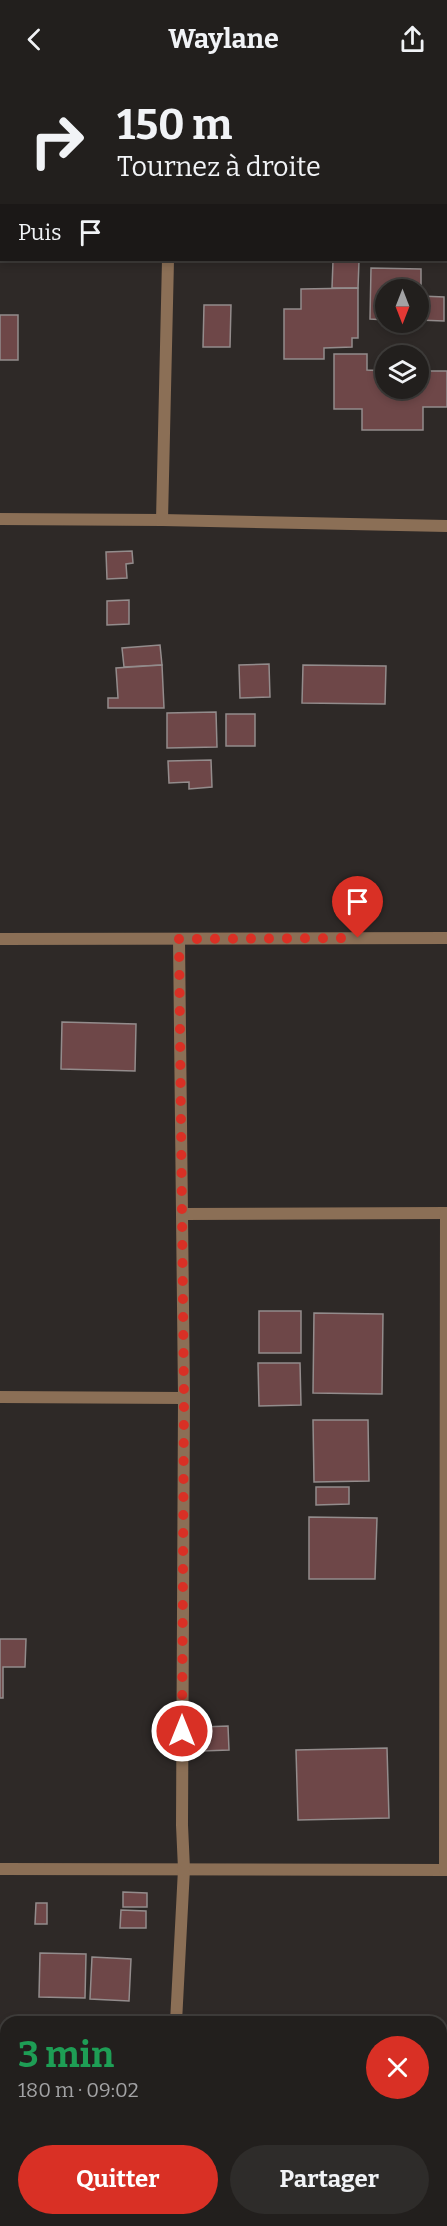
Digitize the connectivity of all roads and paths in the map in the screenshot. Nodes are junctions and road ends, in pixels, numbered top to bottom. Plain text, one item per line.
1 (168, 261) edge
2 (0, 519) edge
3 (162, 520) junction
4 (447, 526) edge
5 (447, 938) edge
6 (0, 939) edge
7 (179, 939) junction
8 (447, 1213) edge
9 (183, 1214) junction
10 (0, 1397) edge
11 (184, 1398) junction
12 (446, 1480) edge
13 (0, 1869) edge
14 (184, 1869) junction
15 (446, 1870) edge
16 (176, 2016) edge

1 - 3 street
2 - 3 street
3 - 4 street
5 - 7 street
6 - 7 street
7 - 9 street
8 - 9 street
8 - 12 street
9 - 11 street
10 - 11 street
11 - 14 street
12 - 15 street
13 - 14 street
14 - 15 street
14 - 16 street

